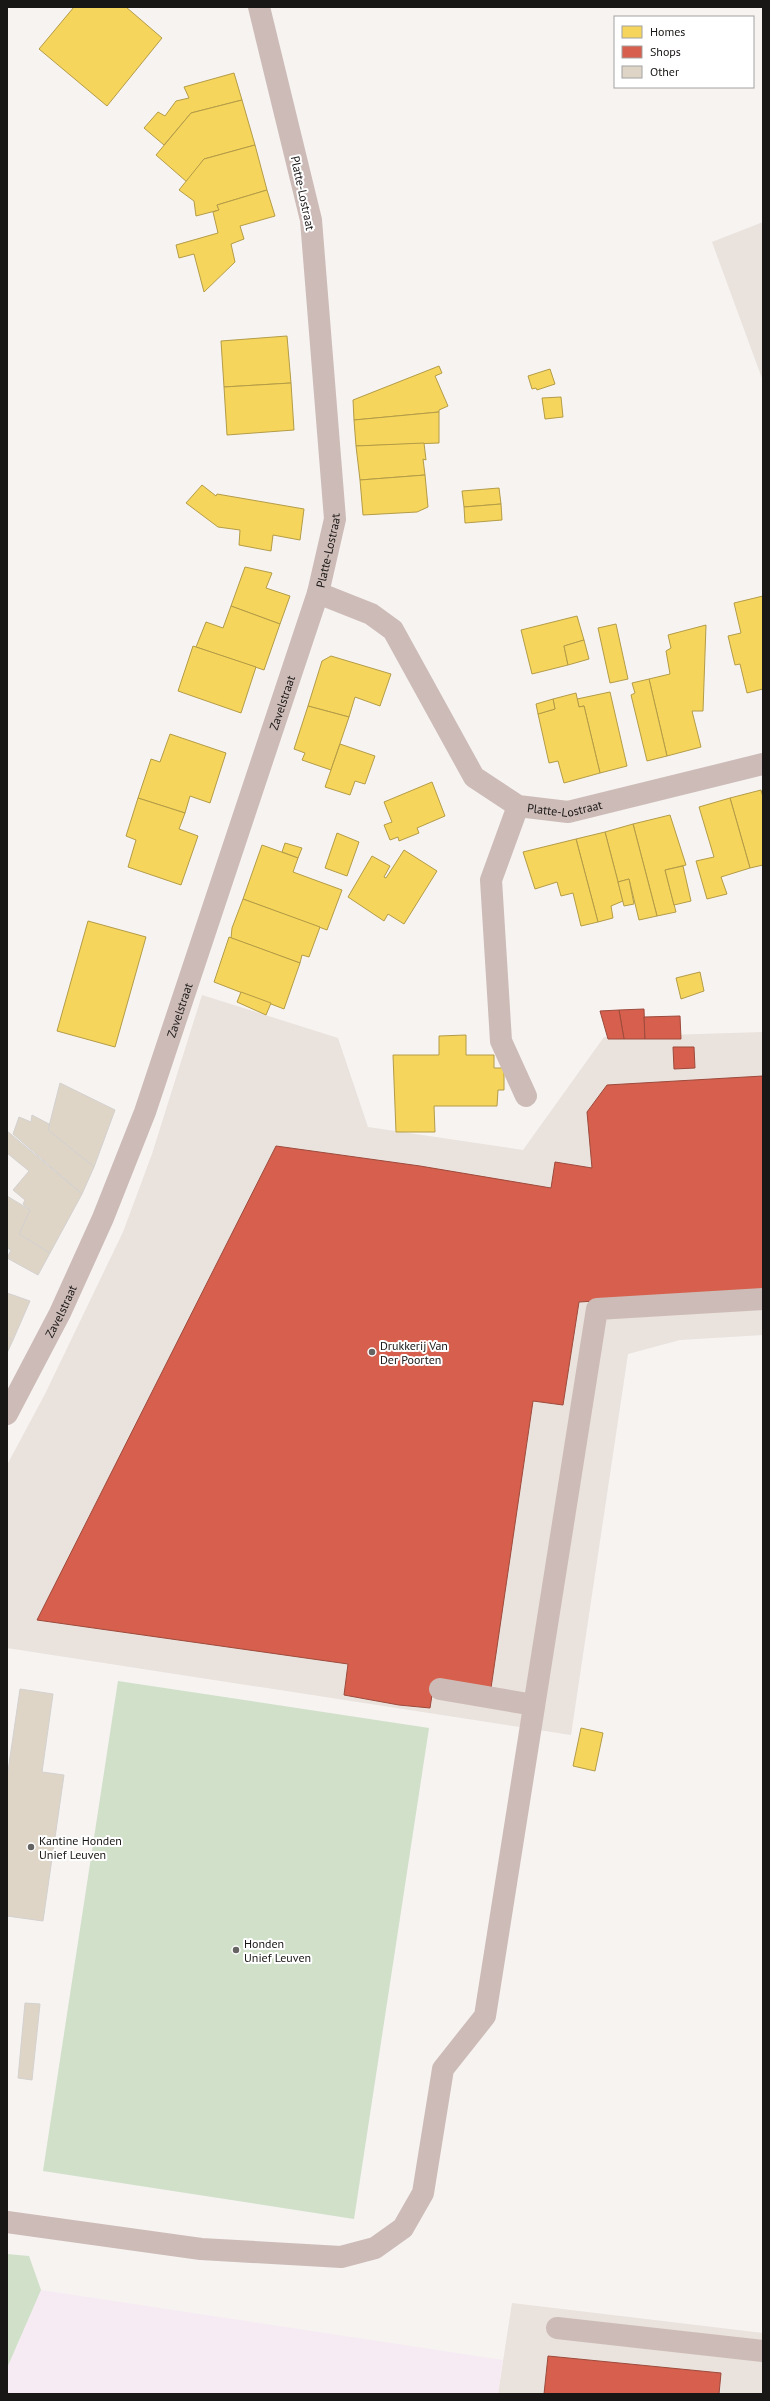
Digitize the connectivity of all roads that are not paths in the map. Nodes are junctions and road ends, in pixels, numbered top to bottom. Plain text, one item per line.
1 (259, 7) edge
2 (318, 593) junction
3 (763, 764) edge
4 (518, 806) junction
5 (526, 1096) dead end
6 (763, 1299) edge
7 (7, 1414) edge
8 (440, 1689) dead end
9 (534, 1706) junction
10 (7, 2222) edge
11 (557, 2328) dead end
12 (763, 2351) edge

1 - 2 street, Platte-Lostraat
2 - 4 street, Platte-Lostraat
2 - 7 street, Zavelstraat
3 - 4 street, Platte-Lostraat
4 - 5 street
6 - 9 street
8 - 9 street
9 - 10 street
11 - 12 street

